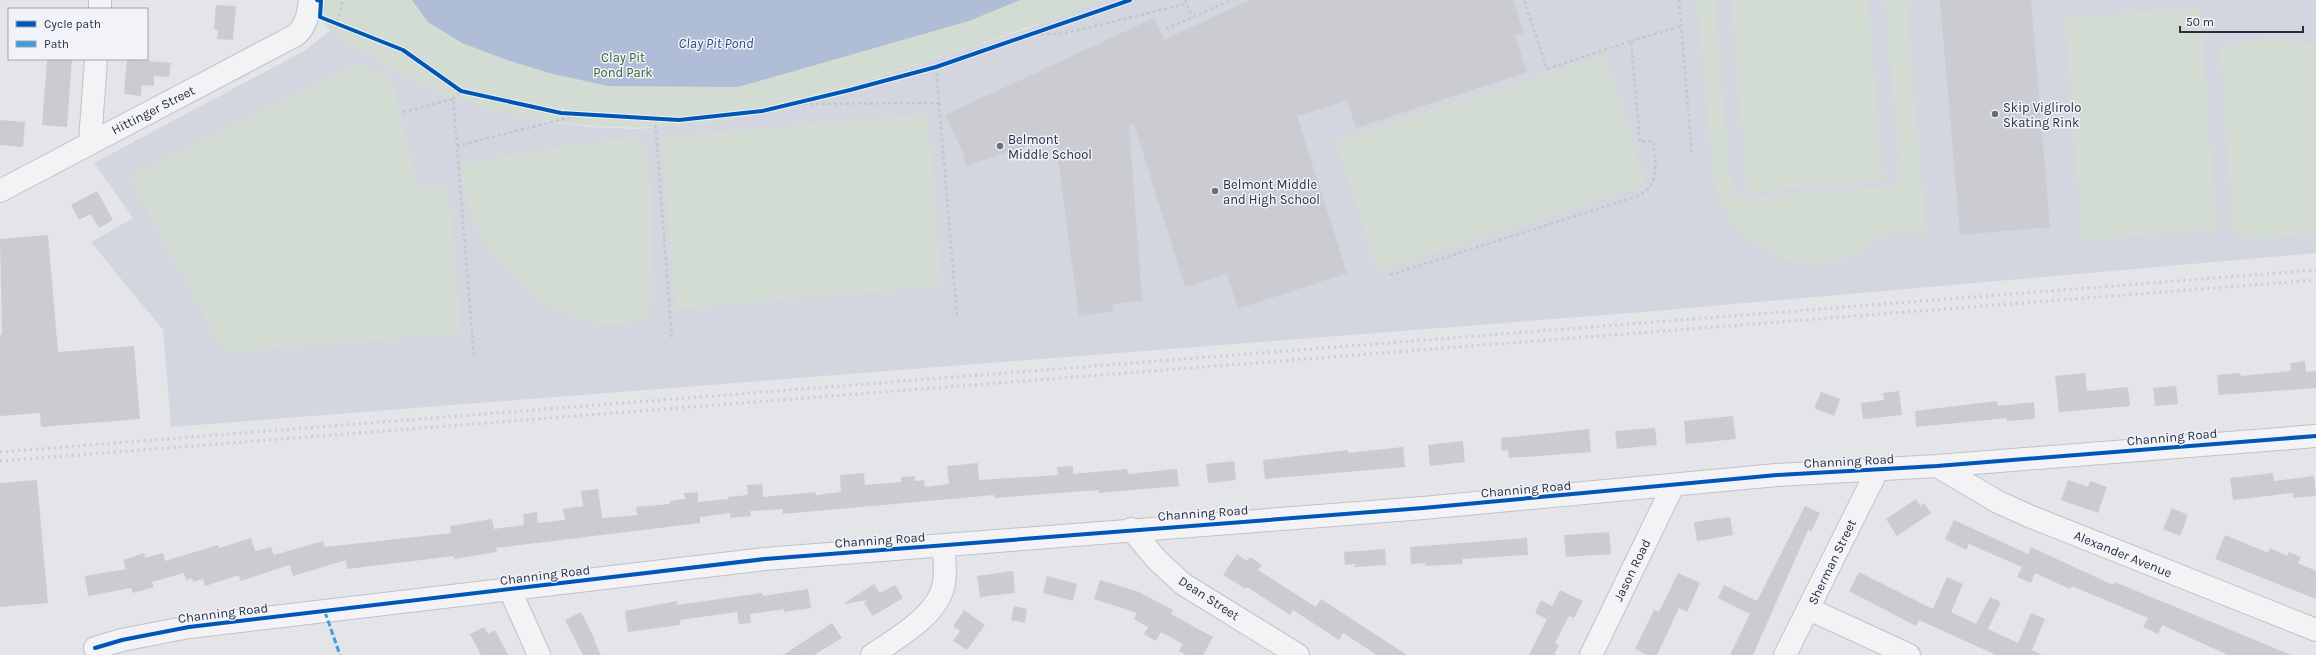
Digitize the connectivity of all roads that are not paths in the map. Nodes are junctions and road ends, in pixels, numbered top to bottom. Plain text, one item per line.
1 (310, 0) edge
2 (96, 60) edge
3 (90, 142) junction
4 (0, 191) edge
5 (2316, 436) edge
6 (1937, 466) junction
7 (1878, 469) junction
8 (1673, 486) junction
9 (1131, 529) junction
10 (944, 546) junction
11 (510, 590) junction
12 (1809, 609) junction
13 (2316, 630) edge
14 (95, 648) dead end
15 (538, 655) edge
16 (872, 655) edge
17 (1298, 655) edge
18 (1591, 655) edge
19 (1785, 655) edge
20 (1909, 655) edge

1 - 3 street, Hittinger Street
2 - 3 street
3 - 4 street, Hittinger Street
5 - 6 street, Channing Road
6 - 7 street, Channing Road
6 - 13 street, Alexander Avenue
7 - 8 street, Channing Road
7 - 12 street, Sherman Street
8 - 9 street, Channing Road
8 - 18 street, Jason Road
9 - 10 street, Channing Road
9 - 17 street, Dean Street
10 - 11 street, Channing Road
10 - 16 street
11 - 14 street, Channing Road
11 - 15 street
12 - 19 street, Sherman Street
12 - 20 street

